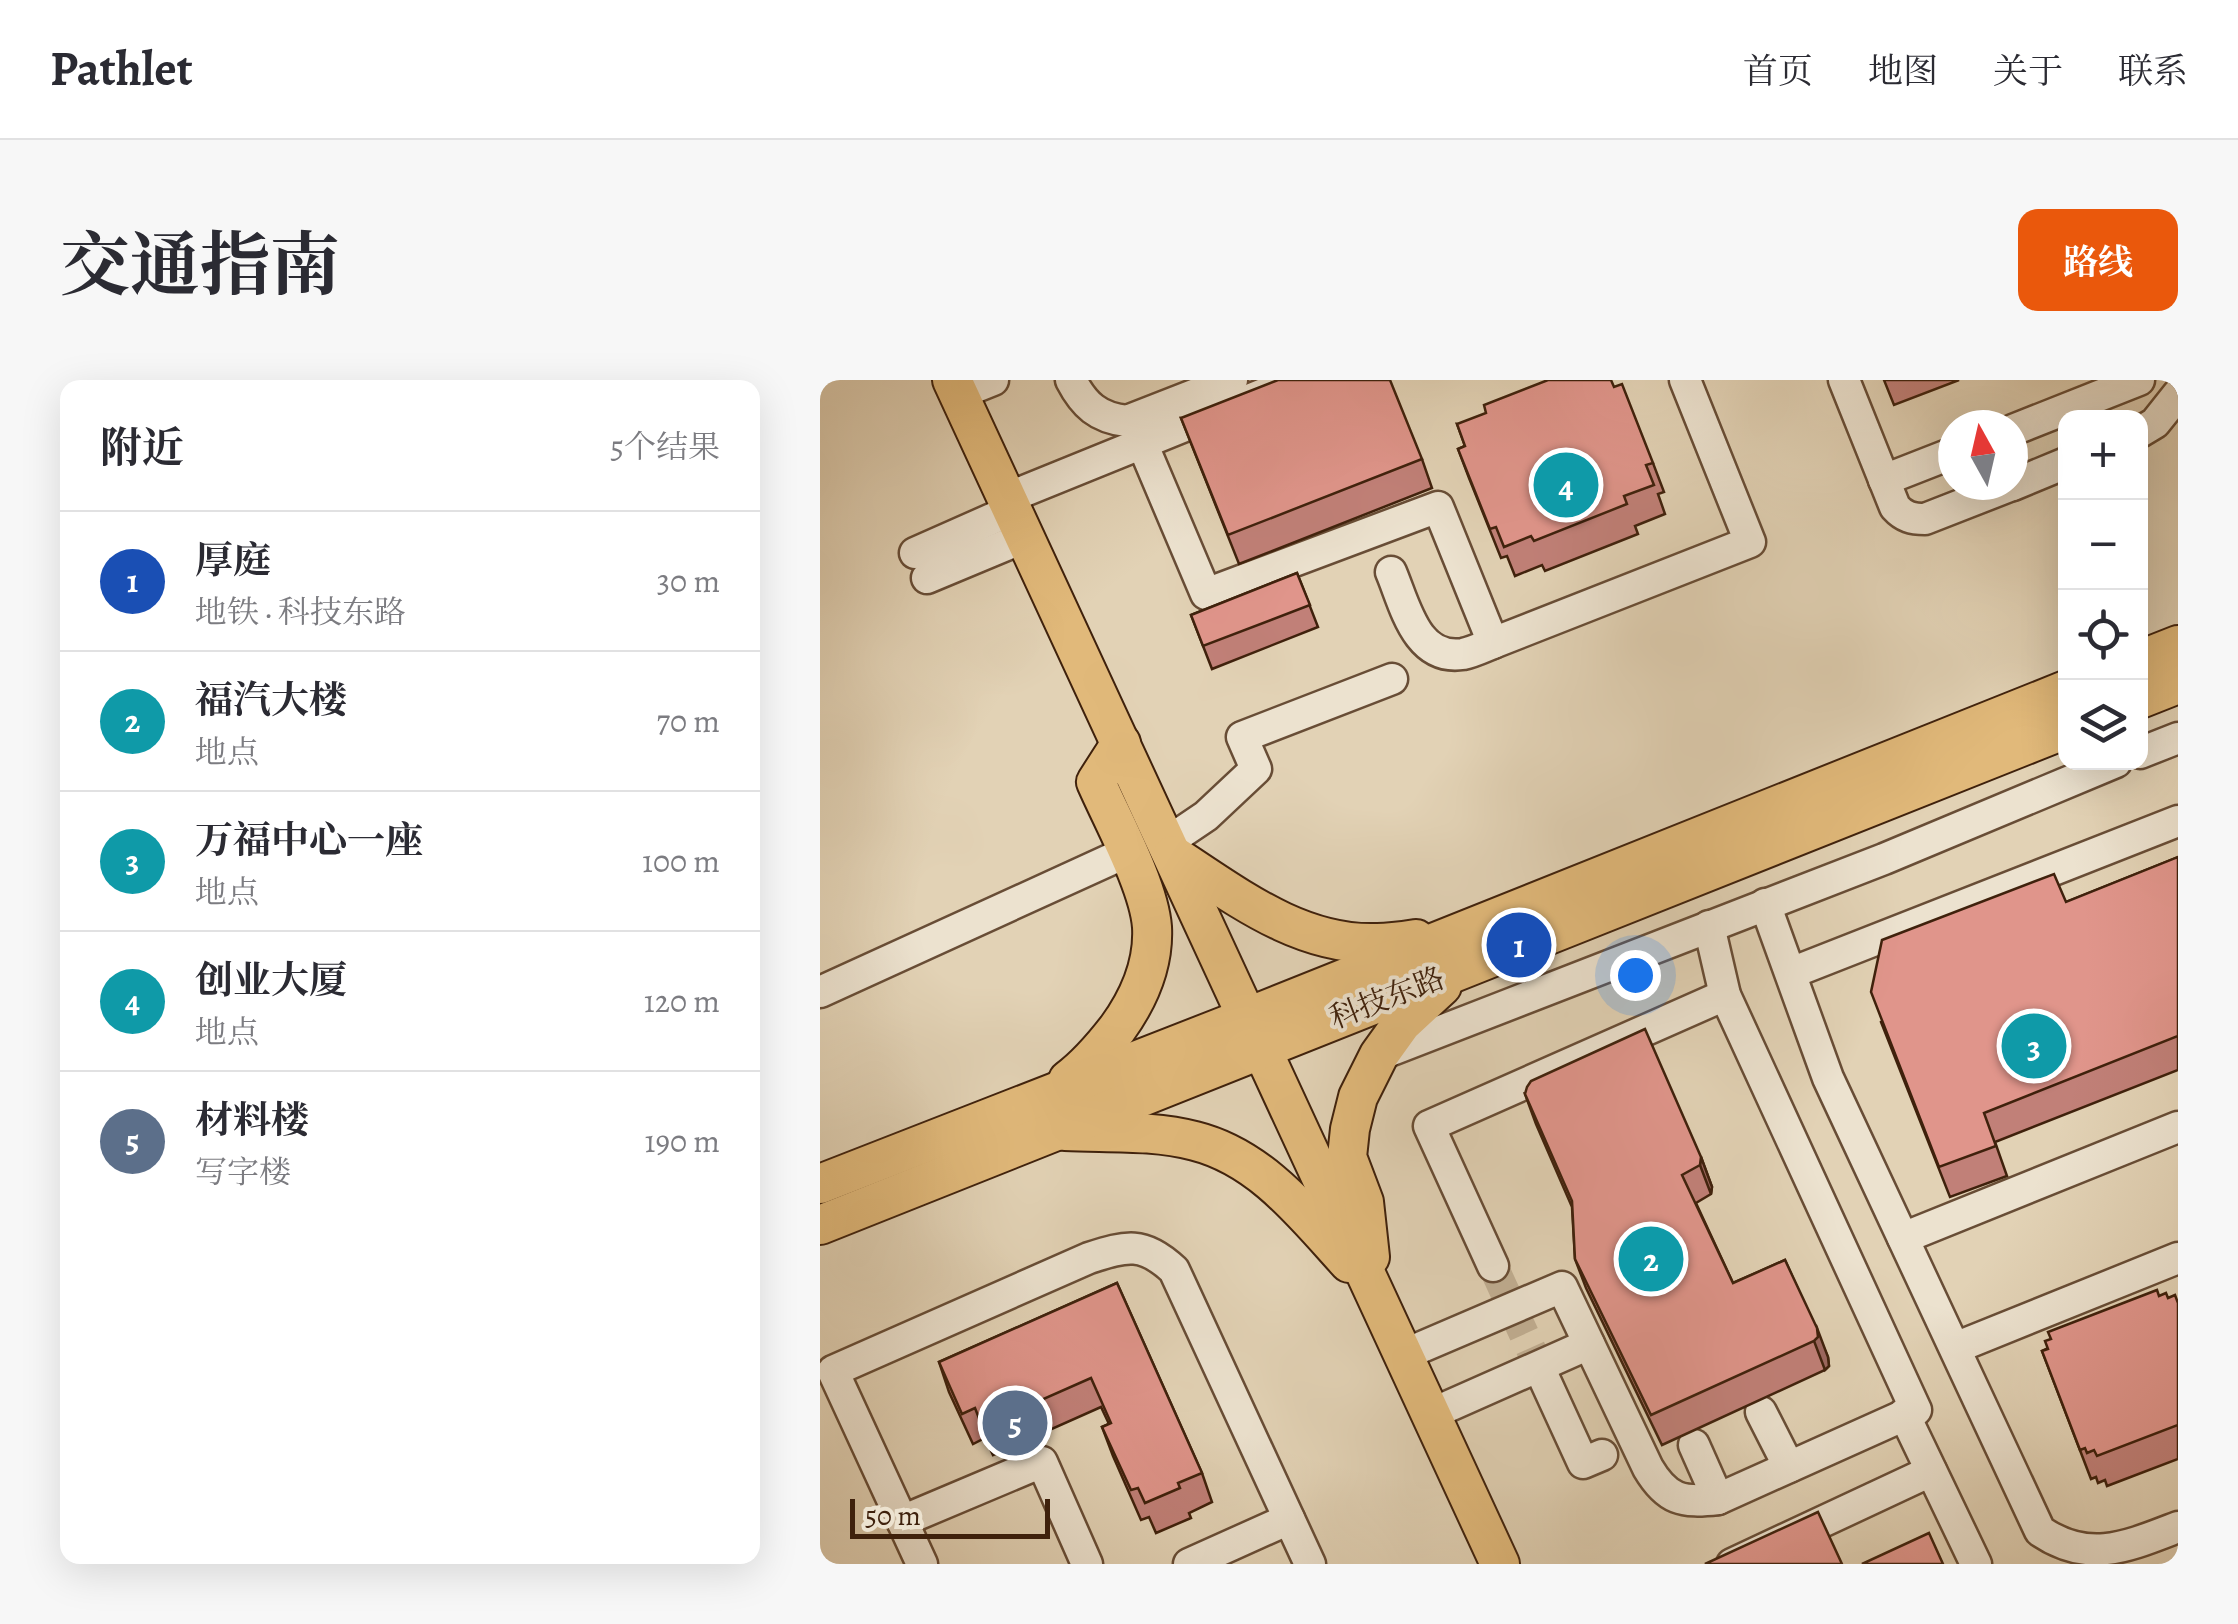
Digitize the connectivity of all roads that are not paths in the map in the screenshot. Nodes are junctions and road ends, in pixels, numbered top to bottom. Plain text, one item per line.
1 (1071, 380) edge
2 (1232, 380) edge
3 (1298, 380) edge
4 (1685, 380) edge
5 (1844, 380) edge
6 (2140, 380) edge
7 (2178, 382) edge
8 (968, 385) edge
9 (2178, 394) edge
10 (2028, 424) edge
11 (2148, 427) edge
12 (1142, 443) junction
13 (1938, 459) edge
14 (2058, 466) edge
15 (2028, 478) edge
16 (1884, 480) junction
17 (1976, 500) edge
18 (1015, 515) junction
19 (920, 566) dead end
20 (1391, 572) dead end
21 (1493, 643) junction
22 (2178, 645) edge
23 (2148, 657) edge
24 (1392, 679) dead end
25 (2178, 684) edge
26 (2058, 693) edge
27 (2148, 696) edge
28 (2058, 731) edge
29 (2178, 738) edge
30 (1121, 743) junction
31 (2148, 750) edge
32 (2097, 770) edge
33 (2178, 822) edge
34 (1169, 848) junction
35 (1126, 852) junction
36 (1765, 904) junction
37 (1709, 926) junction
38 (1460, 951) junction
39 (1791, 973) junction
40 (820, 992) edge
41 (1725, 995) junction
42 (1255, 1032) junction
43 (1379, 1055) junction
44 (1049, 1114) junction
45 (2178, 1128) edge
46 (820, 1184) edge
47 (820, 1224) edge
48 (1904, 1238) junction
49 (2178, 1258) edge
50 (1493, 1266) tunnel mouth
51 (1374, 1289) junction
52 (1589, 1344) junction
53 (1955, 1348) junction
54 (1404, 1354) junction
55 (1544, 1378) tunnel mouth
56 (830, 1390) edge
57 (1761, 1412) dead end
58 (1431, 1414) junction
59 (1904, 1414) junction
60 (1694, 1445) dead end
61 (1602, 1455) dead end
62 (1788, 1467) junction
63 (1931, 1471) junction
64 (1718, 1499) junction
65 (1289, 1519) junction
66 (902, 1520) junction
67 (2178, 1526) edge
68 (922, 1564) edge
69 (1087, 1564) edge
70 (1189, 1564) edge
71 (1310, 1564) edge
72 (1500, 1564) edge
73 (1732, 1564) edge
74 (1976, 1564) edge

1 - 2 street
3 - 12 street
4 - 21 street
5 - 16 street
6 - 7 street
6 - 10 street
8 - 18 main road
9 - 11 street
12 - 18 street
12 - 21 street
13 - 16 street
14 - 15 street
16 - 17 street
18 - 19 street
18 - 30 main road
20 - 21 street
22 - 23 main road
24 - 34 street
25 - 27 main road
26 - 38 main road, 科技东路
28 - 38 main road, 科技东路
29 - 31 street
30 - 34 main road
30 - 35 main road
32 - 36 street
33 - 39 street
34 - 38 main road
34 - 42 main road
35 - 40 street
35 - 44 main road
36 - 37 street
36 - 39 street
37 - 41 street
37 - 43 street
38 - 42 main road, 科技东路
38 - 43 main road
39 - 48 street
41 - 50 street
41 - 59 street
42 - 44 main road, 科技东路
42 - 51 main road
43 - 51 main road
44 - 46 main road, 科技东路
44 - 47 main road, 科技东路
44 - 51 main road
45 - 48 street
48 - 53 street
49 - 53 street
51 - 54 main road
52 - 54 street
52 - 58 street
52 - 64 street
53 - 67 street
54 - 58 main road
55 - 61 street
56 - 65 street
56 - 66 street
57 - 62 street
58 - 72 main road
59 - 62 street
59 - 63 street
60 - 64 street
62 - 64 street
63 - 73 street
63 - 74 street
65 - 70 street
65 - 71 street
66 - 68 street
66 - 69 street

